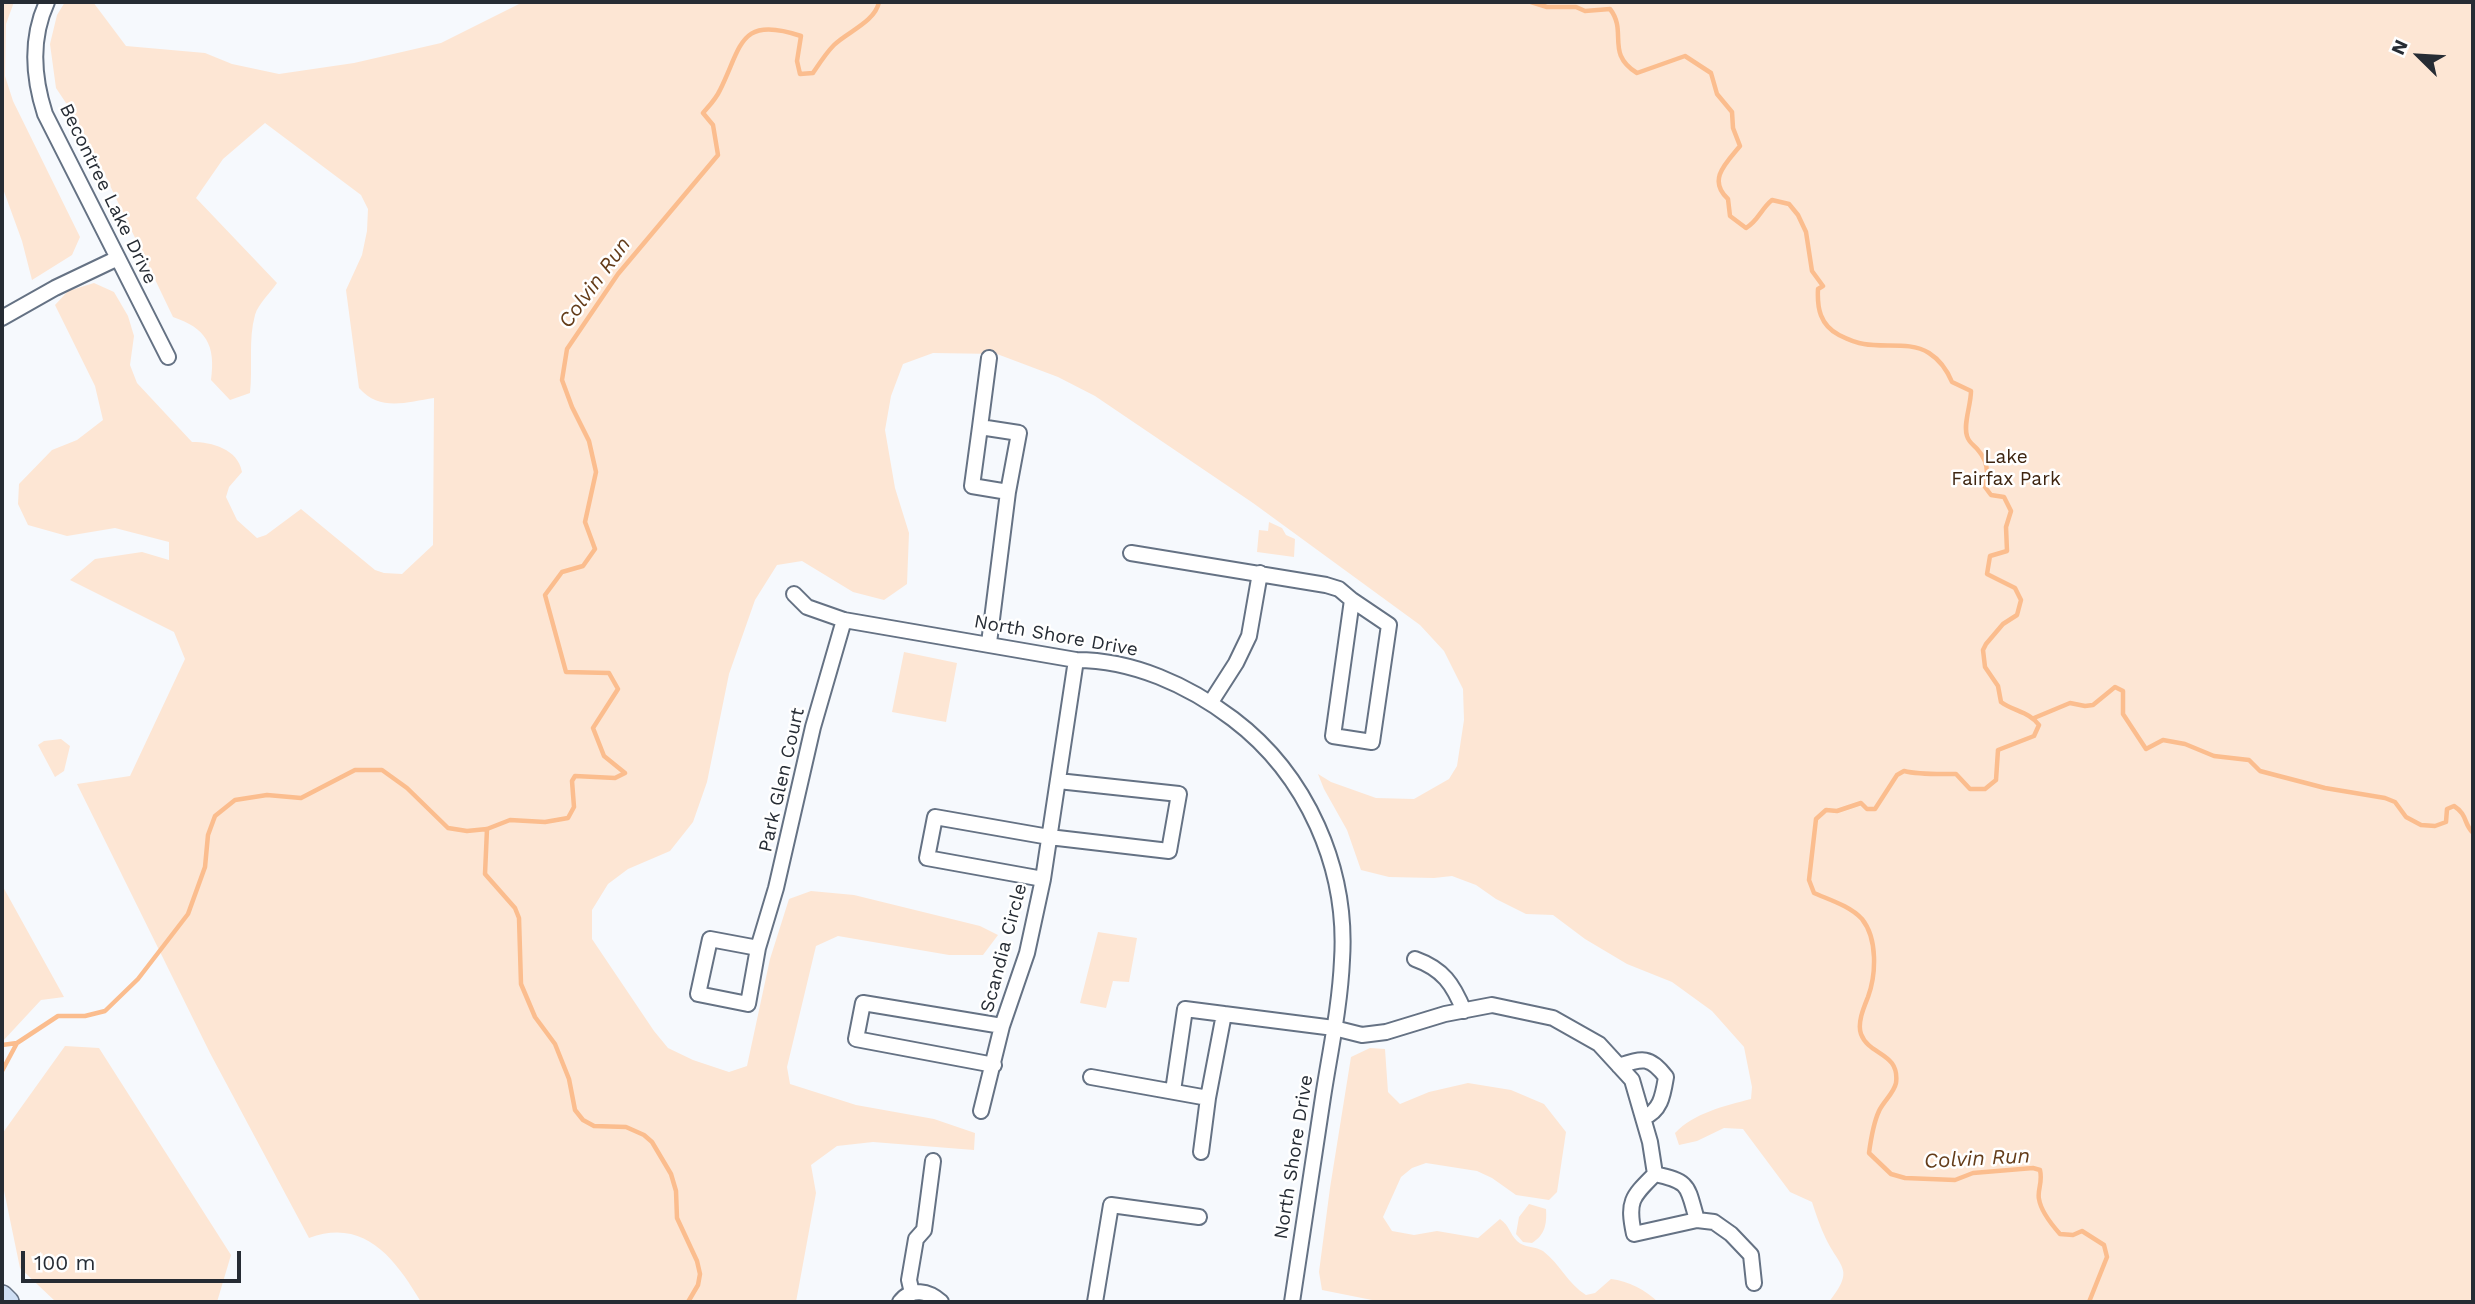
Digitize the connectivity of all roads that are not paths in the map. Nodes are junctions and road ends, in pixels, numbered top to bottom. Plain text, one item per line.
1 (47, 2) edge
2 (118, 258) junction
3 (2, 318) edge
4 (168, 357) dead end
5 (989, 358) dead end
6 (980, 427) junction
7 (1008, 492) junction
8 (1131, 553) dead end
9 (1260, 573) junction
10 (794, 594) dead end
11 (1352, 600) junction
12 (844, 620) junction
13 (989, 643) junction
14 (1076, 660) junction
15 (1211, 702) junction
16 (1058, 781) junction
17 (1049, 837) junction
18 (1043, 879) junction
19 (758, 948) junction
20 (1415, 958) dead end
21 (1464, 1011) junction
22 (1224, 1014) junction
23 (1002, 1026) junction
24 (1334, 1028) junction
25 (994, 1065) junction
26 (1619, 1066) junction
27 (1091, 1077) dead end
28 (1173, 1091) junction
29 (1208, 1098) junction
30 (981, 1111) dead end
31 (1643, 1118) junction
32 (1202, 1152) dead end
33 (933, 1161) dead end
34 (1655, 1174) junction
35 (1199, 1216) dead end
36 (1697, 1220) junction
37 (1754, 1283) dead end
38 (2, 1296) edge
39 (906, 1298) edge
40 (8, 1302) edge
41 (941, 1302) edge
42 (1095, 1302) edge
43 (1292, 1302) edge

1 - 2 street, Becontree Lake Drive
2 - 3 street
2 - 4 street, Becontree Lake Drive
5 - 6 street
6 - 7 street
6 - 7 street
7 - 13 street
8 - 9 street
9 - 11 street
9 - 15 street
10 - 12 street, North Shore Drive
11 - 11 street
12 - 13 street, North Shore Drive
12 - 19 street, Park Glen Court
13 - 14 street, North Shore Drive
14 - 15 street, North Shore Drive
14 - 16 street, Scandia Circle
15 - 24 street, North Shore Drive
16 - 17 street, Scandia Circle
16 - 17 street, Scandia Circle
17 - 18 street, Scandia Circle
17 - 18 street, Scandia Circle
18 - 23 street, Scandia Circle
19 - 19 street, Park Glen Court
20 - 21 street
21 - 24 street
21 - 26 street
22 - 24 street
22 - 28 street
22 - 29 street
23 - 25 street, Scandia Circle
23 - 25 street, Scandia Circle
24 - 43 street, North Shore Drive
25 - 30 street, Scandia Circle
26 - 31 street
26 - 31 street
27 - 28 street
28 - 29 street
29 - 32 street
31 - 34 street
33 - 39 street
34 - 36 street
34 - 36 street
35 - 42 street
36 - 37 street
38 - 40 main road
39 - 41 street

